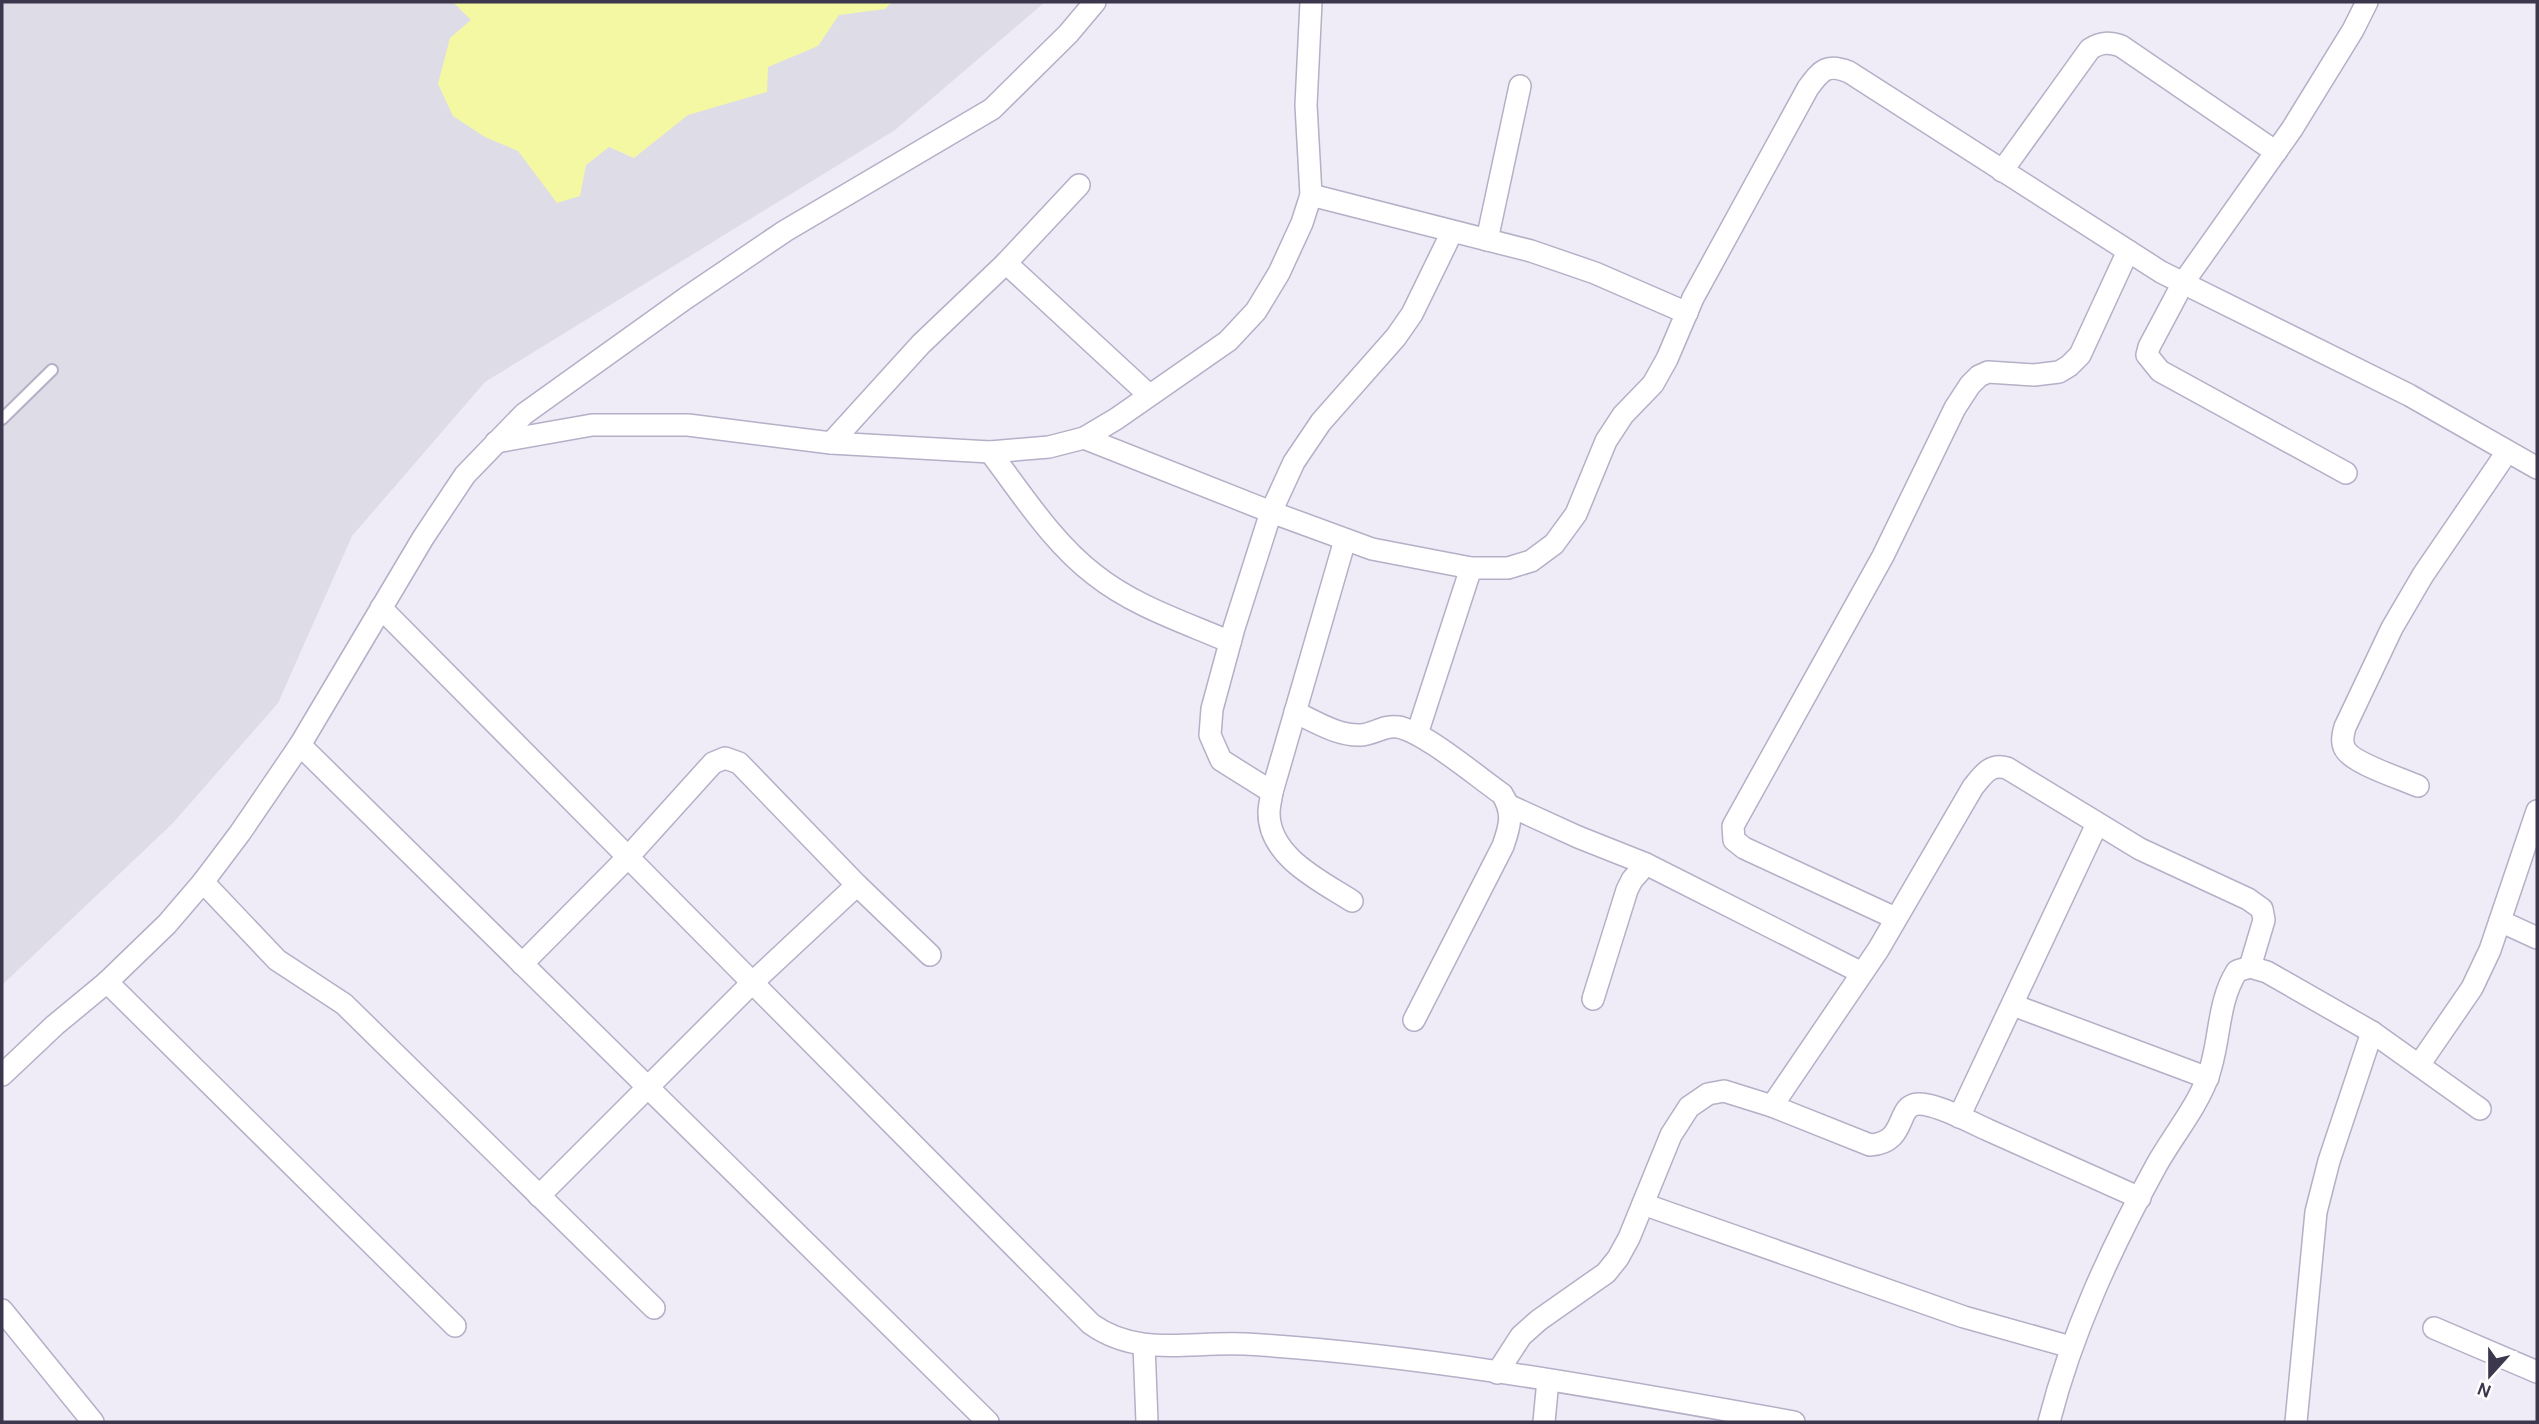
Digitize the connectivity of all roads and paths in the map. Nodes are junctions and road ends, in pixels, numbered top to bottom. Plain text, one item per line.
1 (1095, 2) edge
2 (1311, 2) edge
3 (2367, 2) edge
4 (1520, 86) dead end
5 (2276, 152) junction
6 (2002, 171) junction
7 (1079, 185) dead end
8 (1311, 195) junction
9 (1452, 232) junction
10 (1487, 240) junction
11 (2128, 251) junction
12 (1006, 264) junction
13 (2183, 283) junction
14 (1687, 313) junction
15 (52, 370) dead end
16 (1149, 396) junction
17 (2, 419) edge
18 (1084, 438) junction
19 (496, 442) junction
20 (831, 443) junction
21 (990, 452) junction
22 (2507, 452) junction
23 (2537, 468) edge
24 (2346, 473) dead end
25 (1271, 512) junction
26 (1345, 540) junction
27 (1471, 568) junction
28 (381, 608) junction
29 (1230, 642) junction
30 (1295, 712) junction
31 (1418, 734) junction
32 (300, 745) junction
33 (2418, 786) dead end
34 (1272, 792) junction
35 (1510, 806) junction
36 (2537, 811) edge
37 (2097, 824) junction
38 (629, 856) junction
39 (1646, 864) junction
40 (202, 882) junction
41 (857, 885) junction
42 (1352, 901) dead end
43 (1895, 918) junction
44 (2500, 921) junction
45 (2537, 938) edge
46 (930, 955) dead end
47 (522, 964) junction
48 (2250, 967) junction
49 (1862, 973) junction
50 (107, 982) junction
51 (752, 983) junction
52 (1593, 999) dead end
53 (2013, 1005) junction
54 (1414, 1020) dead end
55 (2372, 1032) junction
56 (2418, 1065) junction
57 (2, 1075) edge
58 (2208, 1078) junction
59 (648, 1087) junction
60 (1772, 1106) junction
61 (2480, 1108) dead end
62 (1959, 1117) junction
63 (540, 1196) junction
64 (2140, 1198) junction
65 (1643, 1204) junction
66 (654, 1308) dead end
67 (2, 1310) edge
68 (455, 1326) dead end
69 (2434, 1328) dead end
70 (1144, 1345) junction
71 (2071, 1348) junction
72 (1497, 1373) junction
73 (2537, 1373) edge
74 (1548, 1380) junction
75 (93, 1422) edge
76 (988, 1422) edge
77 (1147, 1422) edge
78 (1544, 1422) edge
79 (1794, 1422) edge
80 (2049, 1422) edge
81 (2296, 1422) edge

1 - 19 street
2 - 8 street
3 - 5 street
4 - 10 street
5 - 6 street
5 - 13 street
6 - 11 street
6 - 14 street
7 - 12 street
8 - 9 street
8 - 16 street
9 - 10 street
9 - 25 street
10 - 14 street
11 - 13 street
11 - 43 street
12 - 16 street
12 - 20 street
13 - 22 street
13 - 24 street
14 - 27 street
15 - 17 lane
16 - 18 street
18 - 21 street
18 - 25 street
19 - 20 street
19 - 28 street
20 - 21 street
21 - 29 street
22 - 23 street
22 - 33 street
25 - 26 street
25 - 29 street
26 - 27 street
26 - 30 street
27 - 31 street
28 - 32 street
28 - 38 street
29 - 34 street
30 - 31 street
30 - 34 street
31 - 35 street
32 - 40 street
32 - 47 street
34 - 42 street
35 - 39 street
35 - 54 street
36 - 44 street
37 - 43 street
37 - 48 street
37 - 53 street
38 - 41 street
38 - 47 street
38 - 51 street
39 - 49 street
39 - 52 street
40 - 50 street
40 - 63 street
41 - 46 street
41 - 51 street
43 - 49 street
44 - 45 street
44 - 56 street
47 - 59 street
48 - 55 street
48 - 58 street
49 - 60 street
50 - 57 street
50 - 68 street
51 - 59 street
51 - 70 street
53 - 58 street
53 - 62 street
55 - 56 street
55 - 81 street
56 - 61 street
58 - 64 street
59 - 63 street
59 - 76 street
60 - 62 street
60 - 65 street
62 - 64 street
63 - 66 street
64 - 71 street
65 - 71 street
65 - 72 street
67 - 75 street
69 - 73 street
70 - 72 street
70 - 77 street
71 - 80 street
72 - 74 street
74 - 78 street
74 - 79 street

